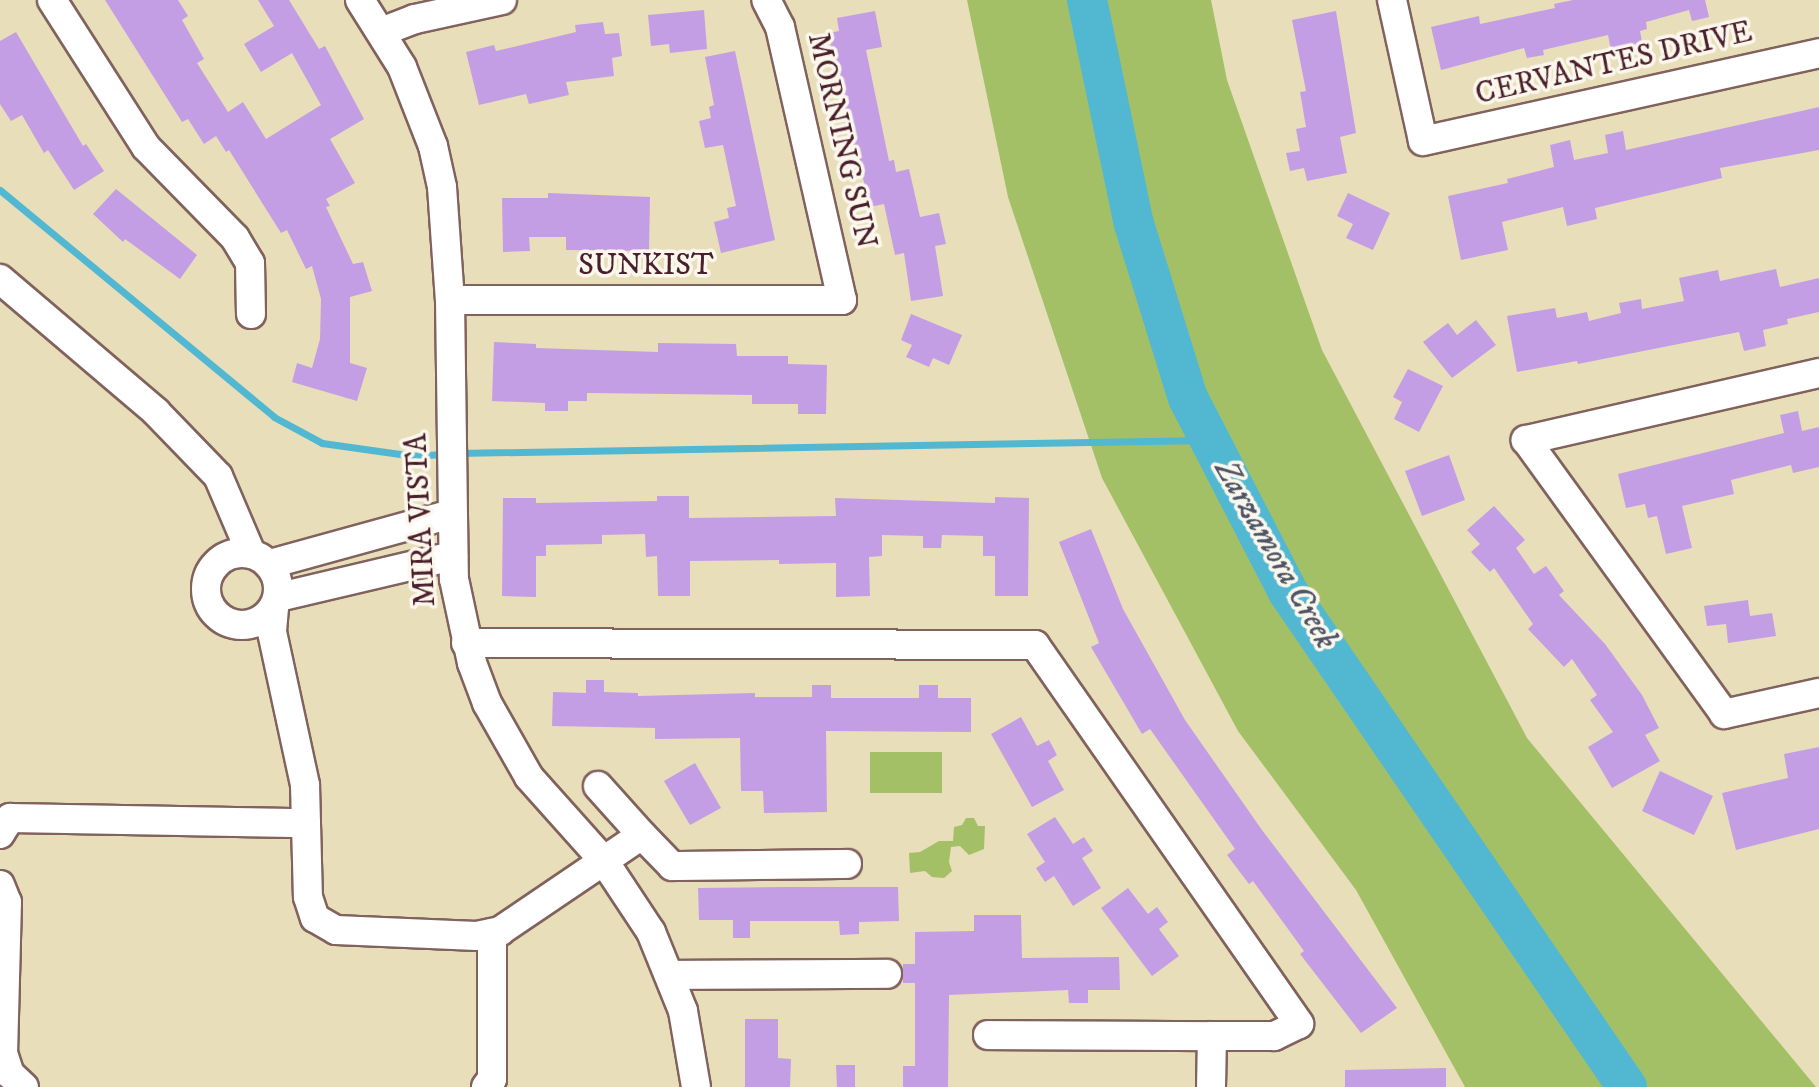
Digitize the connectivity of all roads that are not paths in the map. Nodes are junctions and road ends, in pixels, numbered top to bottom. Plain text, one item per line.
1 (52, 0) edge
2 (360, 0) edge
3 (502, 0) edge
4 (766, 0) edge
5 (1392, 0) edge
6 (381, 32) junction
7 (1819, 53) edge
8 (0, 279) edge
9 (450, 300) junction
10 (842, 300) joint
11 (251, 314) dead end
12 (1819, 373) edge
13 (452, 514) junction
14 (453, 556) junction
15 (260, 558) junction
16 (276, 603) junction
17 (466, 643) junction
18 (1819, 693) edge
19 (598, 786) dead end
20 (306, 823) junction
21 (0, 834) edge
22 (642, 835) junction
23 (604, 861) junction
24 (847, 864) dead end
25 (0, 885) edge
26 (492, 933) junction
27 (887, 974) dead end
28 (670, 975) junction
29 (988, 1035) dead end
30 (1212, 1036) junction
31 (24, 1087) edge
32 (486, 1087) edge
33 (696, 1087) edge
34 (1211, 1087) edge

1 - 11 street
2 - 6 street, MIRA VISTA
3 - 6 street
4 - 10 street, MORNING SUN
5 - 7 street, CERVANTES DRIVE
6 - 9 street, MIRA VISTA
8 - 15 street
9 - 10 street, SUNKIST
9 - 13 street, MIRA VISTA
12 - 18 street
13 - 14 street, MIRA VISTA
13 - 15 street
14 - 16 street
14 - 17 street, MIRA VISTA
15 - 16 street
15 - 16 street
16 - 20 street
17 - 23 street, MIRA VISTA
17 - 30 street
19 - 22 street
20 - 21 street
20 - 26 street
22 - 23 street
22 - 24 street
23 - 26 street
23 - 28 street, MIRA VISTA
25 - 31 street
26 - 32 street
27 - 28 street
28 - 33 street, MIRA VISTA
29 - 30 street
30 - 34 street

